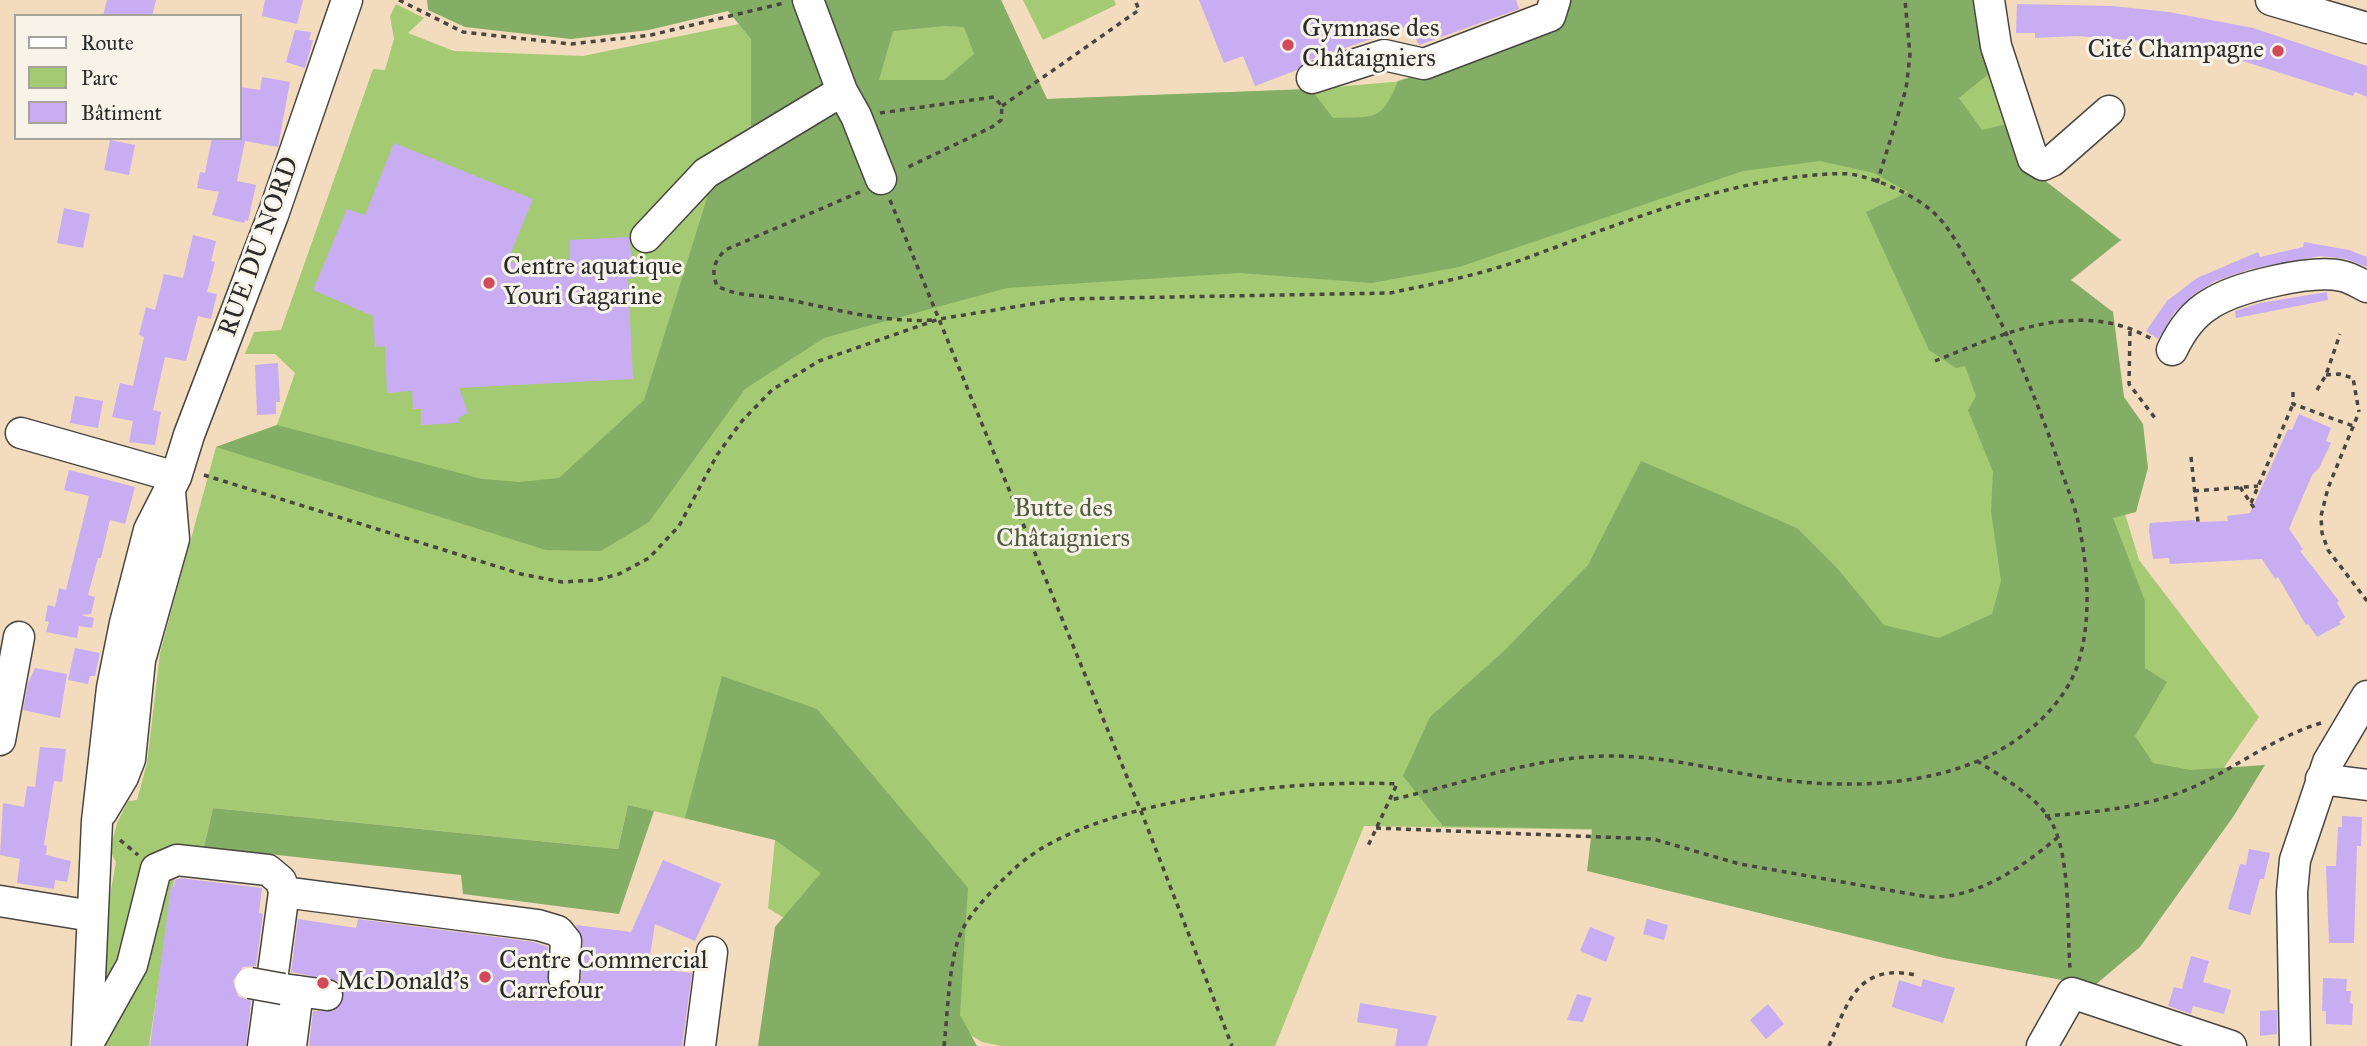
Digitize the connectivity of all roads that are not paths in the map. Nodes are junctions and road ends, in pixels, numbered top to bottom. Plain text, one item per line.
1 (347, 0) edge
2 (1555, 0) edge
3 (1989, 0) edge
4 (2271, 0) edge
5 (798, 1) edge
6 (2367, 28) edge
7 (1312, 78) dead end
8 (849, 104) junction
9 (2109, 111) dead end
10 (881, 179) road end
11 (646, 237) dead end
12 (2367, 288) edge
13 (2172, 350) road end
14 (21, 433) dead end
15 (173, 484) junction
16 (19, 637) dead end
17 (2361, 705) edge
18 (0, 740) edge
19 (2321, 779) junction
20 (2367, 785) edge
21 (284, 892) junction
22 (0, 901) edge
23 (92, 916) junction
24 (712, 951) dead end
25 (565, 972) dead end
26 (240, 982) dead end
27 (2296, 1045) edge
28 (87, 1046) edge
29 (263, 1046) edge
30 (291, 1046) edge
31 (700, 1046) edge
32 (2042, 1046) edge
33 (2231, 1046) edge

1 - 15 street, RUE DU NORD
2 - 7 street
3 - 9 street
4 - 6 street
5 - 8 street
8 - 10 street
8 - 11 street
12 - 13 street
14 - 15 street
15 - 23 street, RUE DU NORD
16 - 18 street
17 - 19 street
19 - 20 street
19 - 27 street
21 - 25 street
21 - 28 street
21 - 29 street
22 - 23 street
23 - 28 street
24 - 31 street
26 - 30 street, bridge
32 - 33 street

